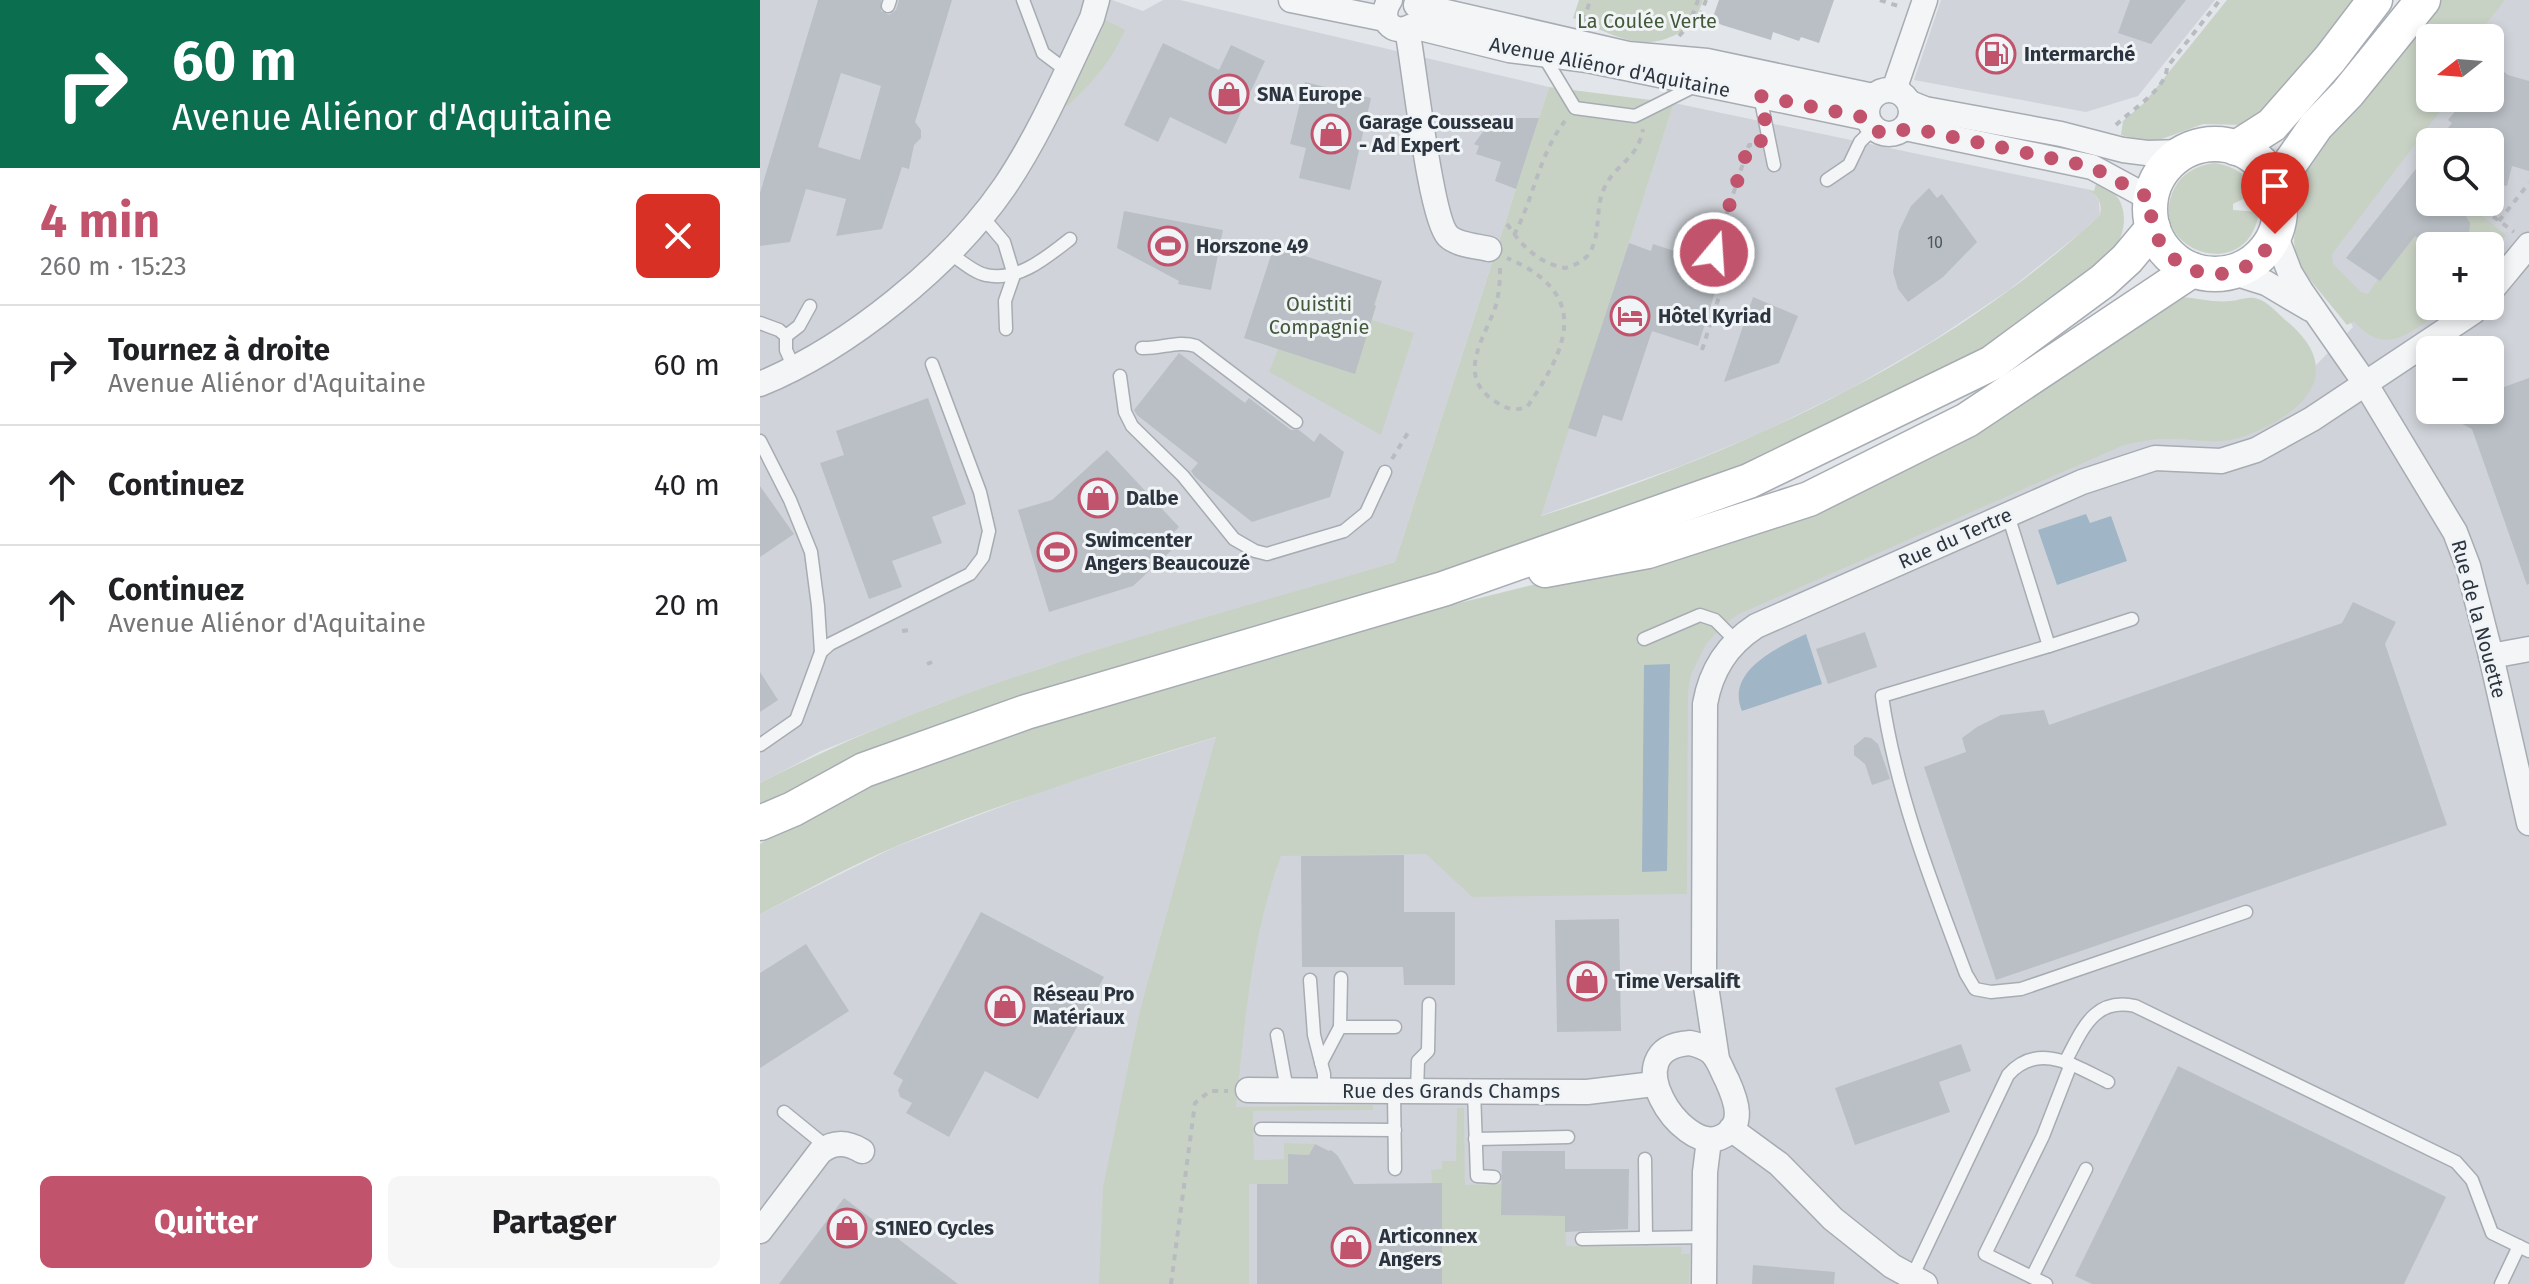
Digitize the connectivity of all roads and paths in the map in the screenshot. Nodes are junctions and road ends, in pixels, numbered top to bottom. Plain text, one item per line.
1 (1023, 0) edge
2 (1097, 0) edge
3 (1291, 0) edge
4 (1590, 0) edge
5 (1698, 0) edge
6 (1706, 0) edge
7 (1880, 0) edge
8 (2220, 0) edge
9 (2375, 0) edge
10 (2423, 0) edge
11 (1916, 5) edge
12 (1404, 13) edge
13 (1690, 22) junction
14 (1583, 23) dead end
15 (1448, 36) junction
16 (1676, 38) dead end
17 (1543, 55) junction
18 (1067, 71) junction
19 (1415, 74) junction
20 (1701, 83) junction
21 (1760, 96) junction
22 (1884, 107) junction
23 (1575, 108) junction
24 (1646, 111) junction
25 (2111, 129) dead end
26 (1768, 134) junction
27 (2236, 148) junction
28 (2183, 152) junction
29 (1774, 165) dead end
30 (1827, 180) dead end
31 (2529, 183) edge
32 (2275, 185) junction
33 (2152, 214) junction
34 (981, 215) junction
35 (2492, 216) edge
36 (2499, 221) junction
37 (1507, 224) dead end
38 (2275, 234) junction
39 (1514, 235) junction
40 (1070, 239) dead end
41 (2524, 246) edge
42 (1494, 252) junction
43 (949, 253) junction
44 (2192, 270) junction
45 (2231, 272) junction
46 (2504, 273) edge
47 (1014, 275) junction
48 (810, 306) dead end
49 (2312, 310) junction
50 (2461, 320) edge
51 (760, 323) edge
52 (1006, 329) dead end
53 (786, 336) junction
54 (1142, 348) dead end
55 (1702, 350) dead end
56 (932, 364) dead end
57 (794, 368) junction
58 (1120, 376) dead end
59 (2365, 383) junction
60 (760, 384) edge
61 (1296, 422) dead end
62 (1409, 431) dead end
63 (761, 443) edge
64 (1385, 472) joint
65 (2008, 515) junction
66 (1443, 589) junction
67 (2132, 619) dead end
68 (1644, 639) dead end
69 (1736, 641) junction
70 (2049, 646) junction
71 (2529, 649) edge
72 (821, 652) junction
73 (2491, 656) junction
74 (760, 745) edge
75 (793, 809) junction
76 (760, 823) edge
77 (2529, 823) edge
78 (760, 834) edge
79 (2246, 912) dead end
80 (1704, 973) junction
81 (1341, 978) dead end
82 (1310, 980) dead end
83 (1429, 1004) dead end
84 (1340, 1027) junction
85 (1395, 1027) dead end
86 (1277, 1035) dead end
87 (1674, 1046) junction
88 (1717, 1059) junction
89 (1321, 1063) junction
90 (2068, 1063) junction
91 (2108, 1082) dead end
92 (1654, 1084) junction
93 (1243, 1090) joint
94 (1287, 1090) junction
95 (1324, 1090) junction
96 (1406, 1091) junction
97 (1474, 1091) junction
98 (784, 1112) dead end
99 (1261, 1129) dead end
100 (1731, 1129) junction
101 (1395, 1130) junction
102 (1568, 1137) dead end
103 (1475, 1139) junction
104 (1709, 1140) junction
105 (827, 1147) junction
106 (862, 1151) dead end
107 (1645, 1159) dead end
108 (1395, 1169) dead end
109 (2086, 1169) dead end
110 (1494, 1177) dead end
111 (760, 1231) edge
112 (1705, 1237) junction
113 (1646, 1238) junction
114 (1582, 1239) dead end
115 (2524, 1248) edge
116 (2032, 1277) junction
117 (1919, 1281) edge
118 (1171, 1284) edge
119 (1704, 1284) edge
120 (2046, 1284) edge
121 (2501, 1284) edge

1 - 18 lane
2 - 18 street
3 - 12 street, Avenue Aliénor d'Aquitaine
4 - 14 path
5 - 13 path
6 - 13 path
7 - 11 path
8 - 25 path
9 - 27 main road
10 - 32 main road
11 - 22 street
12 - 15 street, Avenue Aliénor d'Aquitaine
12 - 19 street
12 - 22 street, Avenue Aliénor d'Aquitaine
13 - 16 path
15 - 17 street, Avenue Aliénor d'Aquitaine
15 - 19 street
17 - 20 street, Avenue Aliénor d'Aquitaine
17 - 23 lane
18 - 34 street
19 - 42 street
20 - 21 street, Avenue Aliénor d'Aquitaine
20 - 24 lane
21 - 22 street, Avenue Aliénor d'Aquitaine
21 - 26 lane
22 - 28 street, Avenue Aliénor d'Aquitaine
22 - 30 lane
22 - 33 street
23 - 24 lane
23 - 39 path
24 - 39 path
26 - 29 lane
26 - 55 path
27 - 28 main road
27 - 32 main road
28 - 33 main road
31 - 36 path
32 - 38 main road
33 - 44 main road
33 - 66 main road
34 - 43 street
34 - 47 lane
35 - 36 path
36 - 41 path
37 - 39 path
38 - 45 main road
38 - 49 street, Rue de la Nouette
40 - 47 lane
41 - 46 street
42 - 42 path
43 - 47 lane
43 - 57 street
44 - 45 main road
44 - 66 main road
45 - 49 street, Rue de la Nouette
47 - 52 lane
48 - 53 lane
49 - 59 street, Rue de la Nouette
50 - 59 street, Rue du Tertre
51 - 53 lane
53 - 57 lane
54 - 61 lane
56 - 72 lane
57 - 60 street
58 - 64 lane
59 - 65 street, Rue du Tertre
59 - 73 street, Rue de la Nouette
62 - 64 path
63 - 72 lane
65 - 69 street, Rue du Tertre
65 - 70 lane
66 - 75 main road
67 - 70 lane
68 - 69 lane
69 - 80 street, Rue du Tertre
70 - 79 lane
71 - 73 street
72 - 74 lane
73 - 77 street, Rue de la Nouette
75 - 76 main road
75 - 78 main road
80 - 87 street, Rue du Tertre
80 - 88 street, Rue du Tertre
81 - 84 lane
82 - 89 lane
83 - 96 lane
84 - 85 lane
84 - 89 lane
86 - 94 lane
87 - 88 street
87 - 92 street
88 - 100 street
89 - 95 lane
90 - 91 lane
90 - 115 lane
90 - 116 lane
90 - 117 lane
92 - 97 street, Rue des Grands Champs
92 - 104 street
93 - 94 street, Rue des Grands Champs
93 - 118 path
94 - 95 street, Rue des Grands Champs
95 - 96 street, Rue des Grands Champs
96 - 97 street, Rue des Grands Champs
96 - 101 lane
97 - 103 lane
98 - 105 lane
99 - 101 lane
100 - 104 street
100 - 117 street
101 - 108 lane
102 - 103 lane
103 - 110 lane
104 - 112 street
105 - 106 street
105 - 111 street
107 - 113 lane
109 - 116 lane
112 - 113 lane
112 - 119 street
113 - 114 lane
115 - 121 lane
116 - 120 lane

